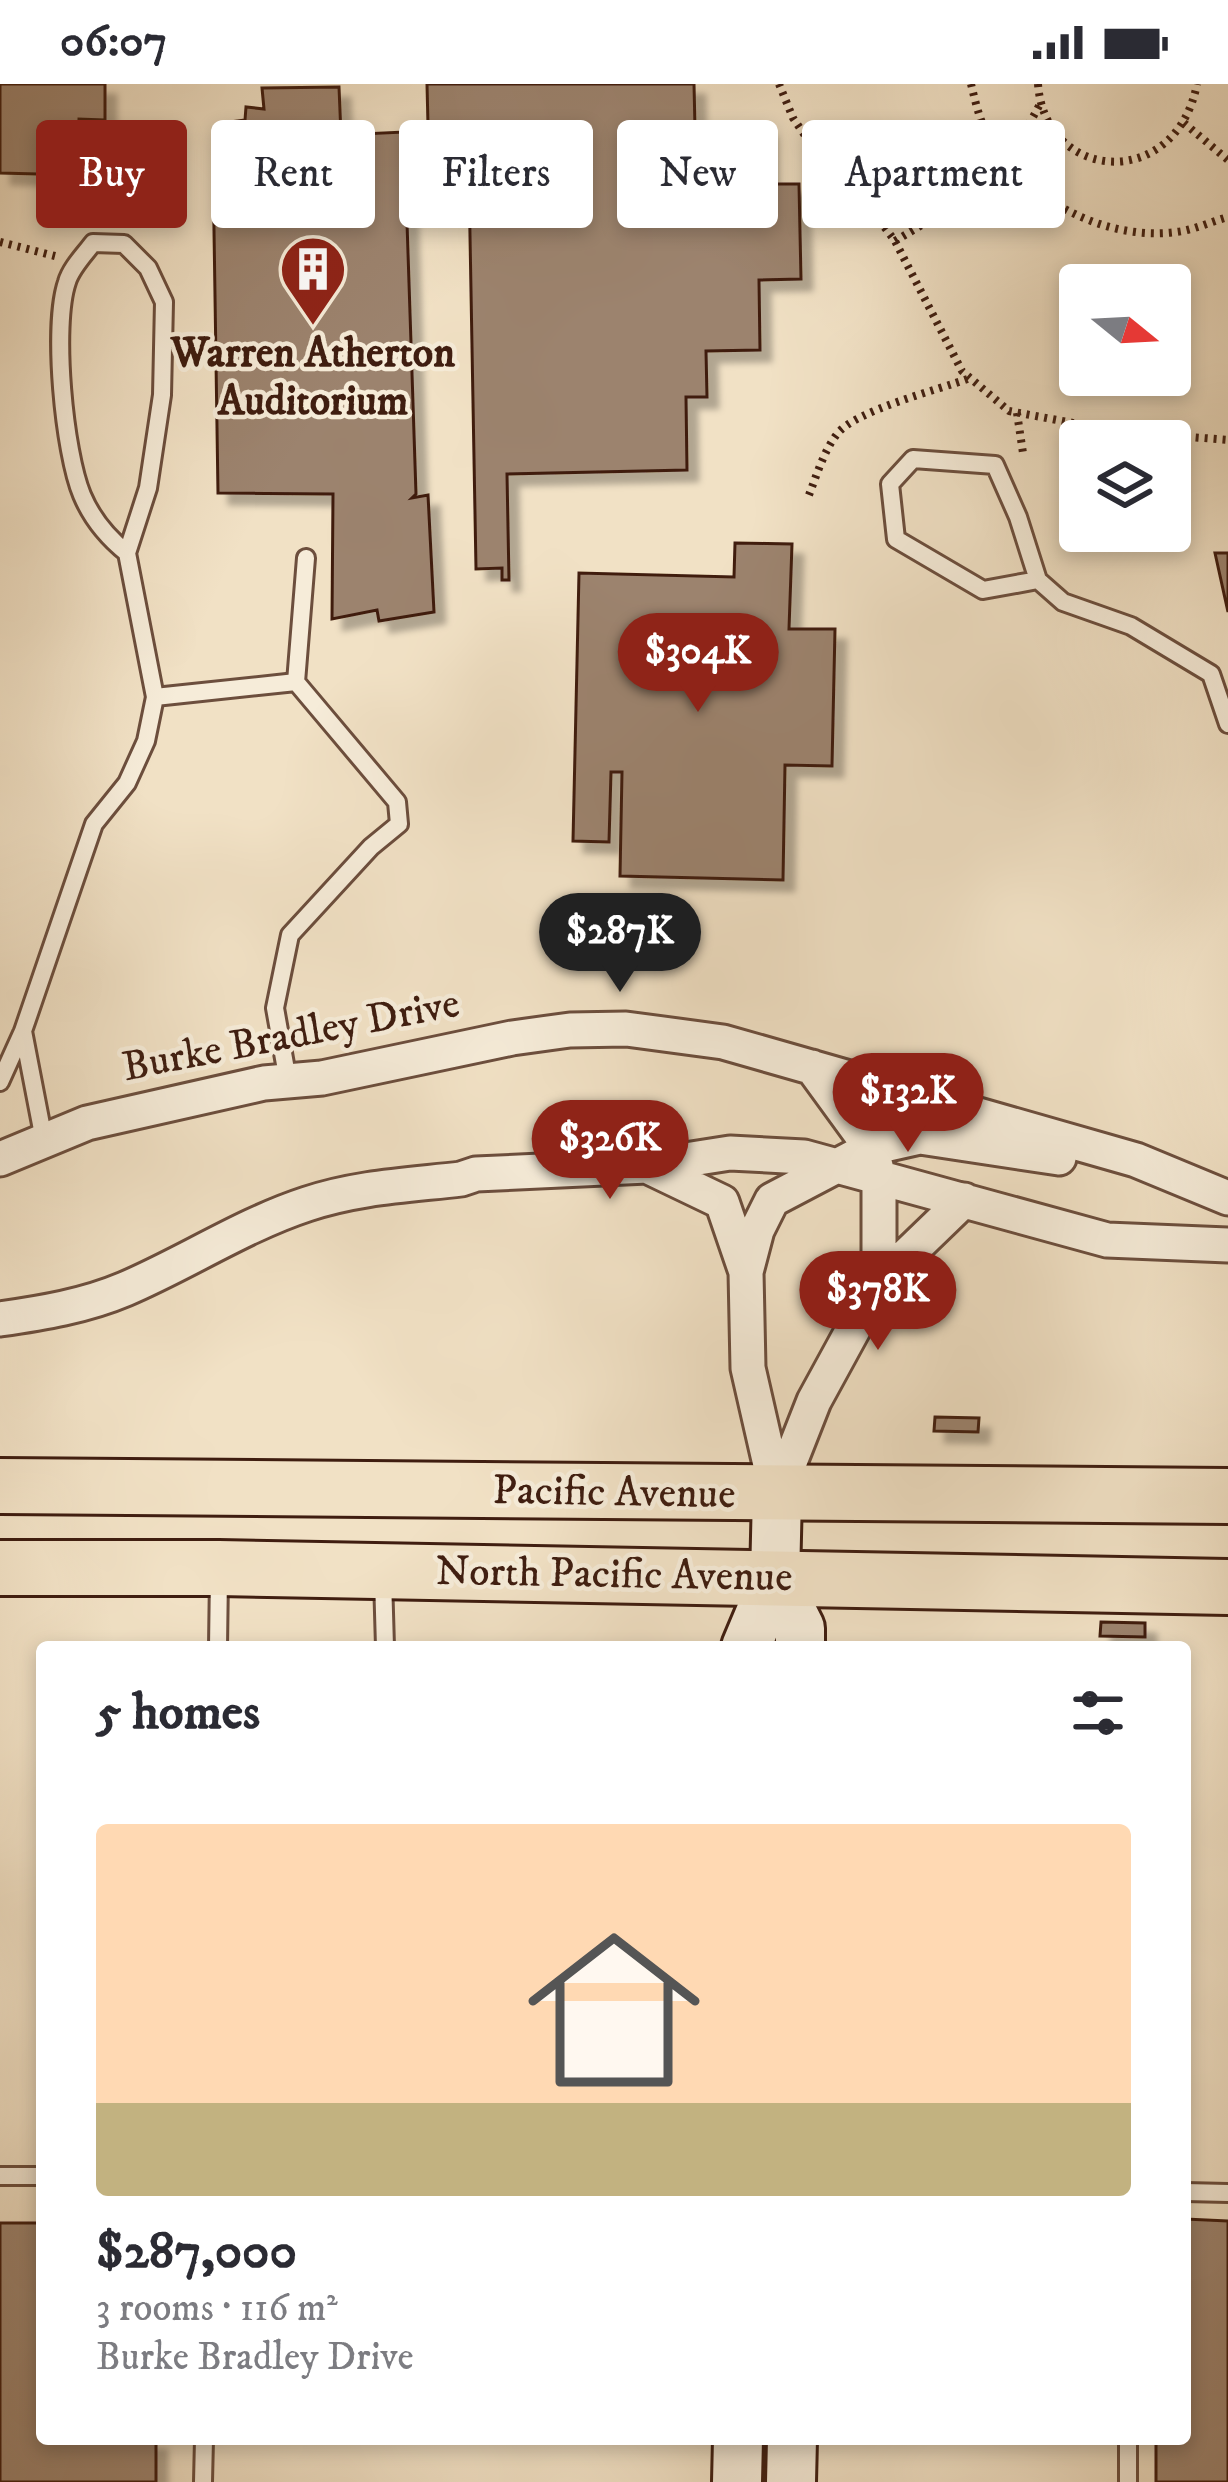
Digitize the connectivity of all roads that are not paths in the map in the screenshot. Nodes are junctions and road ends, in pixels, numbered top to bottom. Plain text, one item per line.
1 (127, 553) junction
2 (306, 558) dead end
3 (1038, 580) junction
4 (296, 682) junction
5 (155, 698) junction
6 (1228, 724) edge
7 (22, 1031) junction
8 (812, 1067) junction
9 (288, 1081) junction
10 (0, 1082) edge
11 (44, 1140) junction
12 (1102, 1151) junction
13 (0, 1159) edge
14 (875, 1163) junction
15 (647, 1166) junction
16 (837, 1166) junction
17 (1228, 1198) edge
18 (964, 1200) junction
19 (1228, 1245) edge
20 (746, 1272) junction
21 (878, 1282) junction
22 (0, 1318) edge
23 (0, 1486) edge
24 (777, 1495) junction
25 (1228, 1496) edge
26 (0, 1568) edge
27 (219, 1568) junction
28 (383, 1571) junction
29 (775, 1578) junction
30 (1228, 1587) edge
31 (218, 1641) edge
32 (385, 1641) edge
33 (749, 1641) edge
34 (800, 1641) edge
35 (0, 2176) edge
36 (36, 2176) edge
37 (1191, 2192) edge
38 (1228, 2193) edge
39 (204, 2445) edge
40 (738, 2445) edge
41 (792, 2445) edge
42 (1128, 2445) edge
43 (203, 2482) edge
44 (737, 2482) edge
45 (791, 2482) edge
46 (1128, 2482) edge

1 - 1 lane
1 - 5 lane
2 - 4 lane
3 - 3 lane
3 - 6 lane
4 - 5 lane
4 - 9 lane
5 - 7 lane
7 - 10 lane
7 - 11 lane
8 - 9 street, Burke Bradley Drive
8 - 12 street, Burke Bradley Drive
8 - 14 street
9 - 11 street, Burke Bradley Drive
11 - 13 street, Burke Bradley Drive
12 - 14 street
12 - 17 street, Burke Bradley Drive
14 - 16 street
14 - 18 street
14 - 21 street
15 - 16 street
15 - 20 street
15 - 22 street
16 - 20 street
18 - 19 street
18 - 21 street
20 - 24 street
21 - 24 street
23 - 24 main road, Pacific Avenue
24 - 25 main road, Pacific Avenue
24 - 29 street
26 - 27 main road, North Pacific Avenue
27 - 28 main road, North Pacific Avenue
27 - 31 lane
28 - 29 main road, North Pacific Avenue
28 - 32 lane
29 - 30 main road, North Pacific Avenue
29 - 33 street
29 - 34 street
35 - 36 lane
37 - 38 lane
39 - 43 lane
40 - 44 street
41 - 45 street
42 - 46 lane

